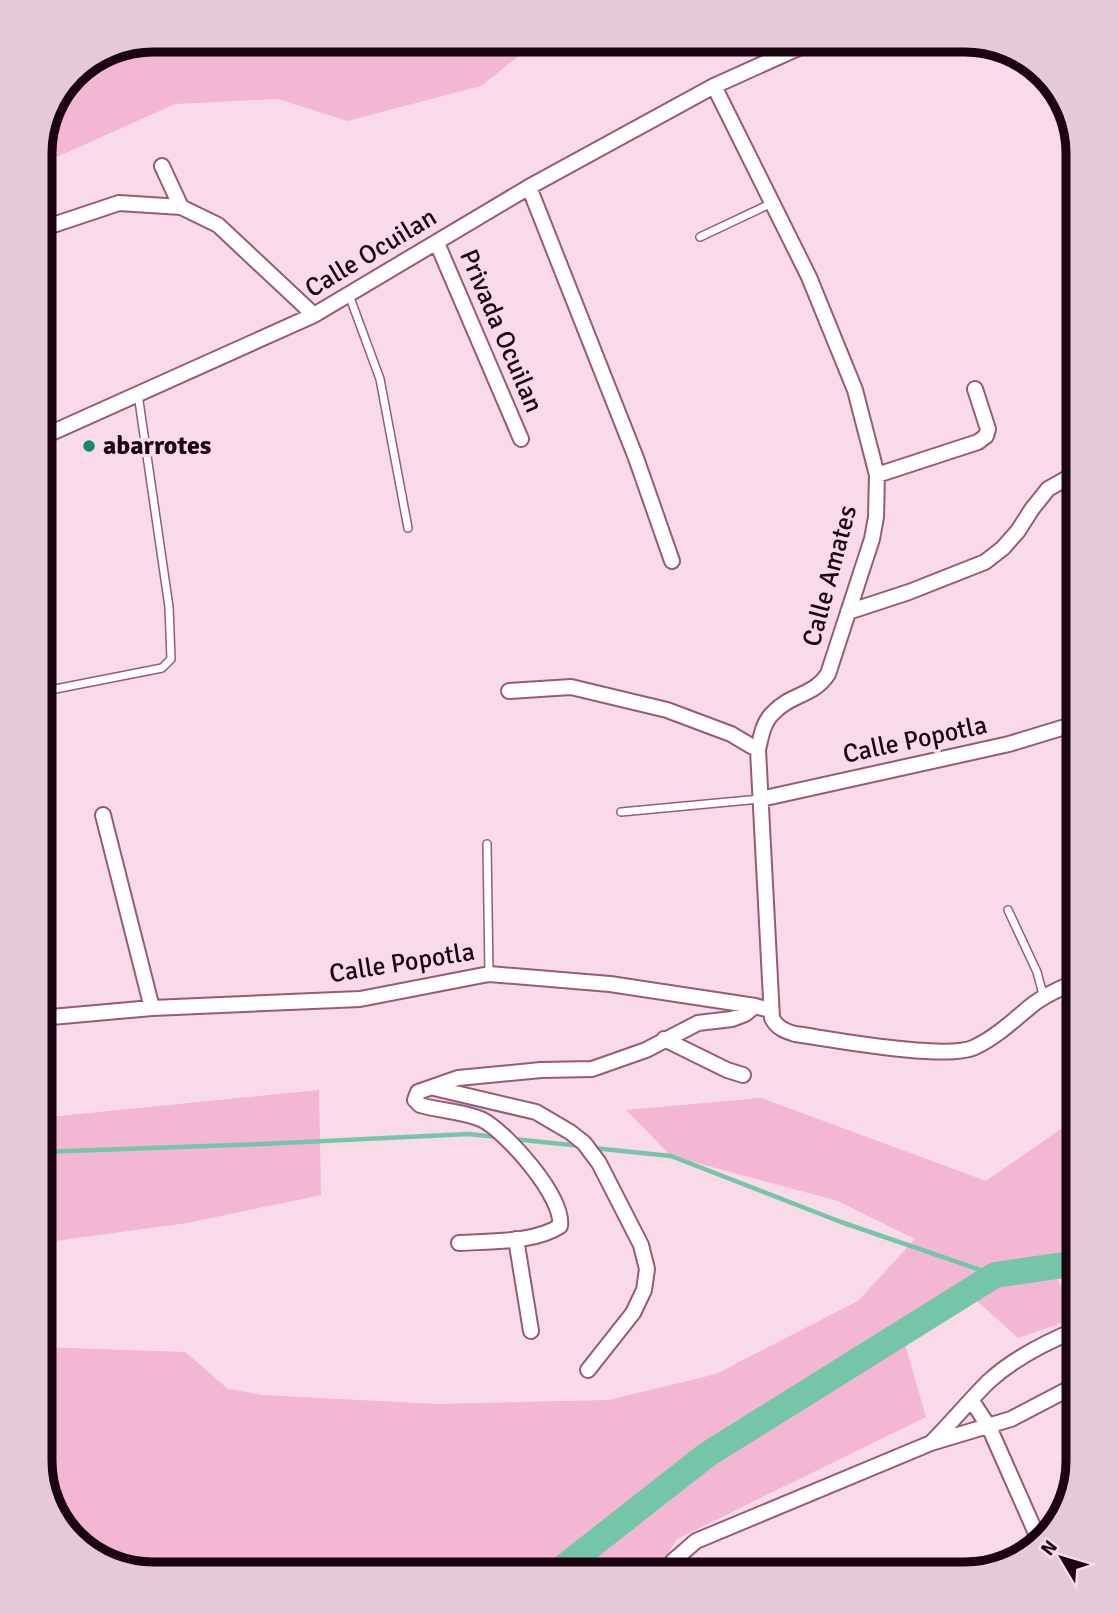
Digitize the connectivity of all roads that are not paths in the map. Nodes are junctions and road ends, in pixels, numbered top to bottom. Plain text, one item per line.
1 (787, 53) edge
2 (714, 86) junction
3 (162, 166) dead end
4 (528, 187) junction
5 (773, 202) junction
6 (181, 207) junction
7 (53, 225) edge
8 (700, 237) dead end
9 (437, 243) junction
10 (349, 295) junction
11 (314, 316) junction
12 (975, 389) dead end
13 (138, 394) junction
14 (53, 432) edge
15 (521, 439) dead end
16 (877, 475) junction
17 (1066, 479) edge
18 (408, 528) dead end
19 (672, 561) dead end
20 (848, 612) junction
21 (53, 689) edge
22 (509, 691) dead end
23 (1066, 727) edge
24 (758, 750) junction
25 (761, 799) junction
26 (621, 812) dead end
27 (103, 815) dead end
28 (487, 844) dead end
29 (1008, 910) dead end
30 (489, 974) junction
31 (1066, 987) edge
32 (1044, 998) junction
33 (755, 1006) junction
34 (152, 1007) junction
35 (770, 1010) junction
36 (53, 1017) edge
37 (664, 1039) junction
38 (743, 1075) dead end
39 (433, 1087) junction
40 (516, 1239) junction
41 (458, 1243) dead end
42 (531, 1331) dead end
43 (1066, 1335) edge
44 (588, 1370) dead end
45 (1066, 1390) edge
46 (972, 1401) junction
47 (989, 1427) junction
48 (931, 1443) junction
49 (1031, 1523) edge
50 (680, 1562) edge

1 - 2 street, Calle Ocuilan
2 - 4 street, Calle Ocuilan
2 - 5 street, Calle Amates
3 - 6 street
4 - 9 street, Calle Ocuilan
4 - 19 street
5 - 8 lane
5 - 16 street, Calle Amates
6 - 7 street
6 - 11 street
9 - 10 street, Calle Ocuilan
9 - 15 street, Privada Ocuilan
10 - 11 street, Calle Ocuilan
10 - 18 lane
11 - 13 street, Calle Ocuilan
12 - 16 street
13 - 14 street, Calle Ocuilan
13 - 21 lane
16 - 20 street, Calle Amates
17 - 20 street
20 - 24 street, Calle Amates
22 - 24 street
23 - 25 street, Calle Popotla
24 - 25 street, Calle Amates
25 - 26 lane
25 - 35 street, Calle Amates
27 - 34 street
28 - 30 lane
29 - 32 lane
30 - 33 street, Calle Popotla
30 - 34 street, Calle Popotla
31 - 32 street
32 - 35 street
33 - 35 street, Calle Popotla
33 - 37 street
34 - 36 street, Calle Popotla
37 - 38 street
37 - 39 street
39 - 40 street
39 - 44 street
40 - 41 street
40 - 42 street
43 - 46 street
45 - 47 street
46 - 47 street
46 - 48 street
47 - 48 street
47 - 49 street
48 - 50 street

